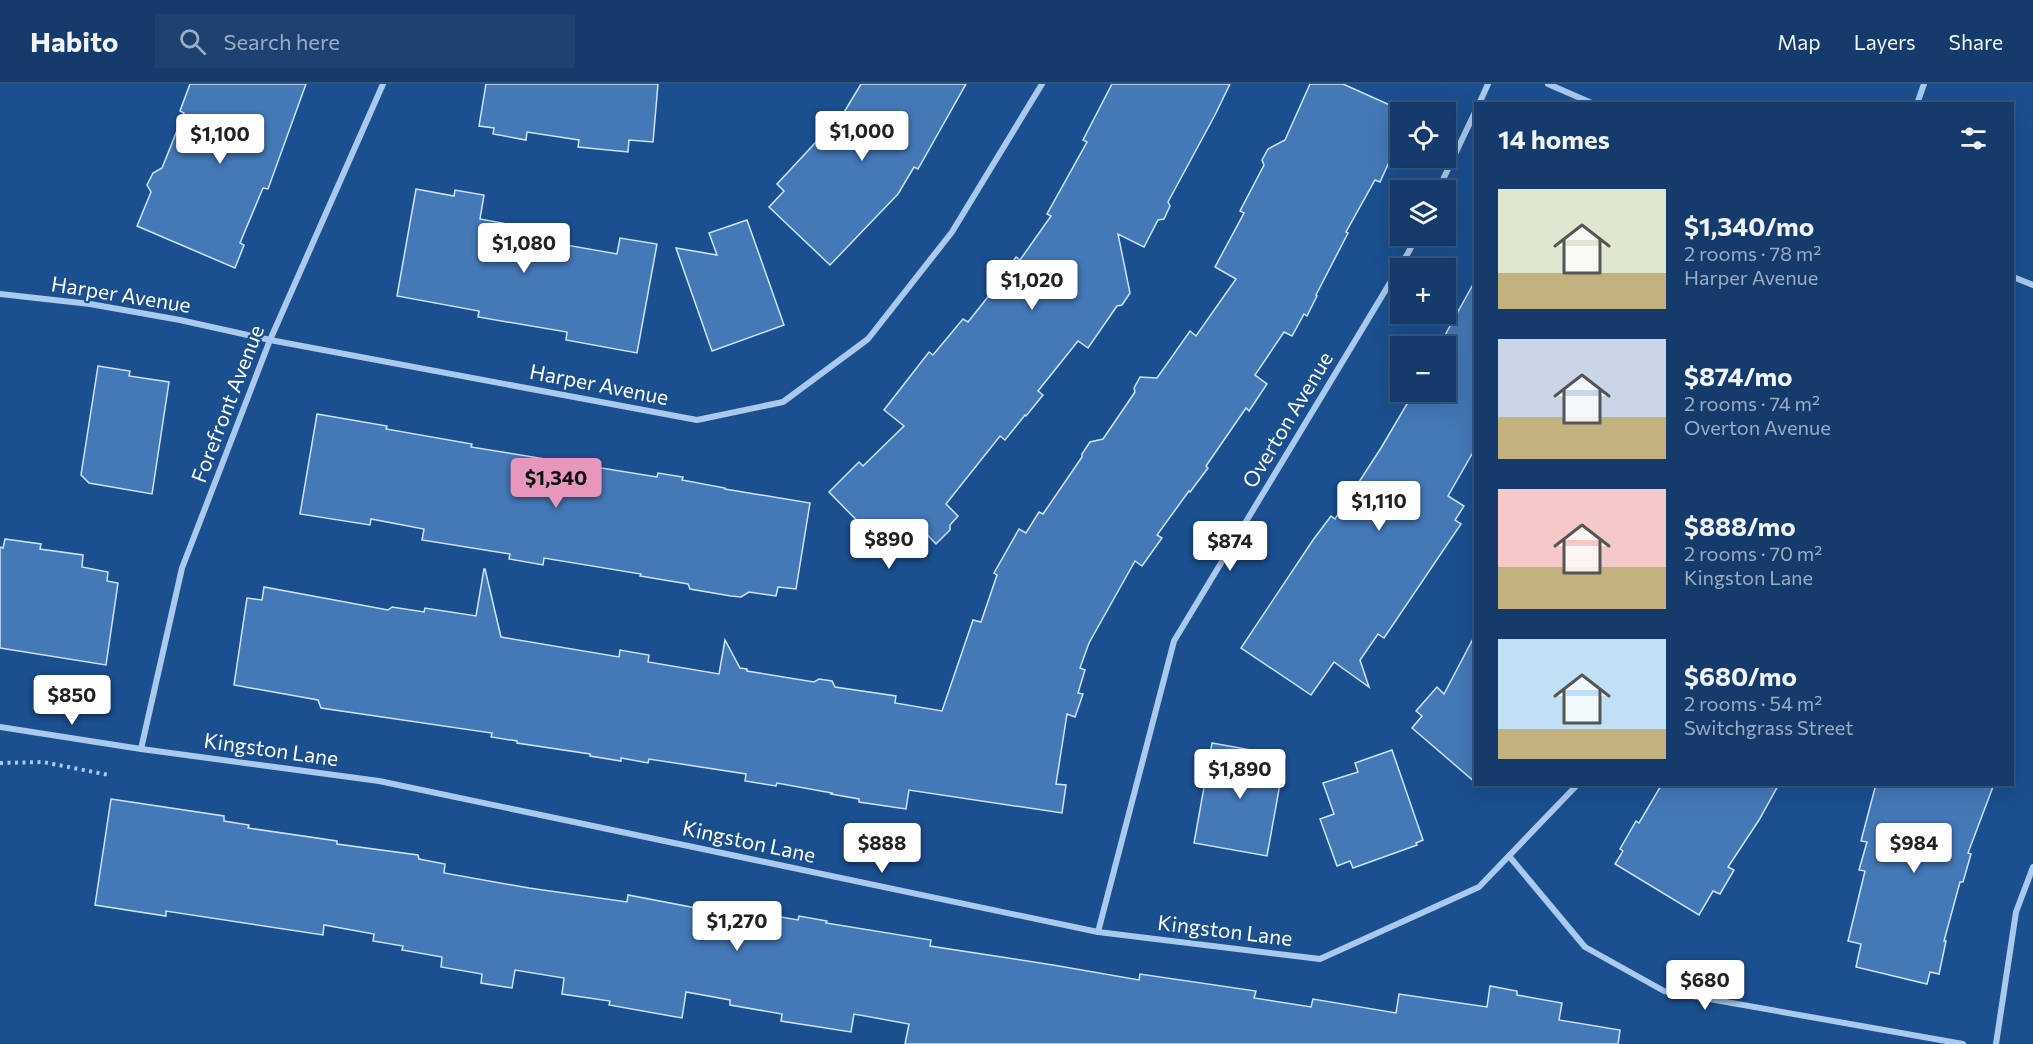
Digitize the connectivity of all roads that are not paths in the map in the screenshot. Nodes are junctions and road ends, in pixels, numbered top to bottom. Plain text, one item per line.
1 (383, 84) edge
2 (1042, 84) edge
3 (1488, 84) edge
4 (1548, 84) edge
5 (1924, 84) edge
6 (1480, 102) edge
7 (1589, 102) edge
8 (1918, 102) edge
9 (1474, 114) edge
10 (1443, 180) edge
11 (1412, 246) edge
12 (2014, 277) edge
13 (2033, 285) edge
14 (0, 294) edge
15 (270, 340) junction
16 (0, 727) edge
17 (141, 749) junction
18 (1576, 786) edge
19 (1509, 856) junction
20 (2033, 867) edge
21 (1098, 932) junction
22 (1964, 1044) edge
23 (1996, 1044) edge

1 - 15 street, Forefront Avenue
2 - 15 street, Harper Avenue
3 - 6 street
4 - 7 street
5 - 8 street
9 - 10 street
11 - 21 street, Overton Avenue
12 - 13 street
14 - 15 street, Harper Avenue
15 - 17 street, Forefront Avenue
16 - 17 street, Kingston Lane
17 - 21 street, Kingston Lane
18 - 19 street, Kingston Lane
19 - 21 street, Kingston Lane
19 - 22 street
20 - 23 street

